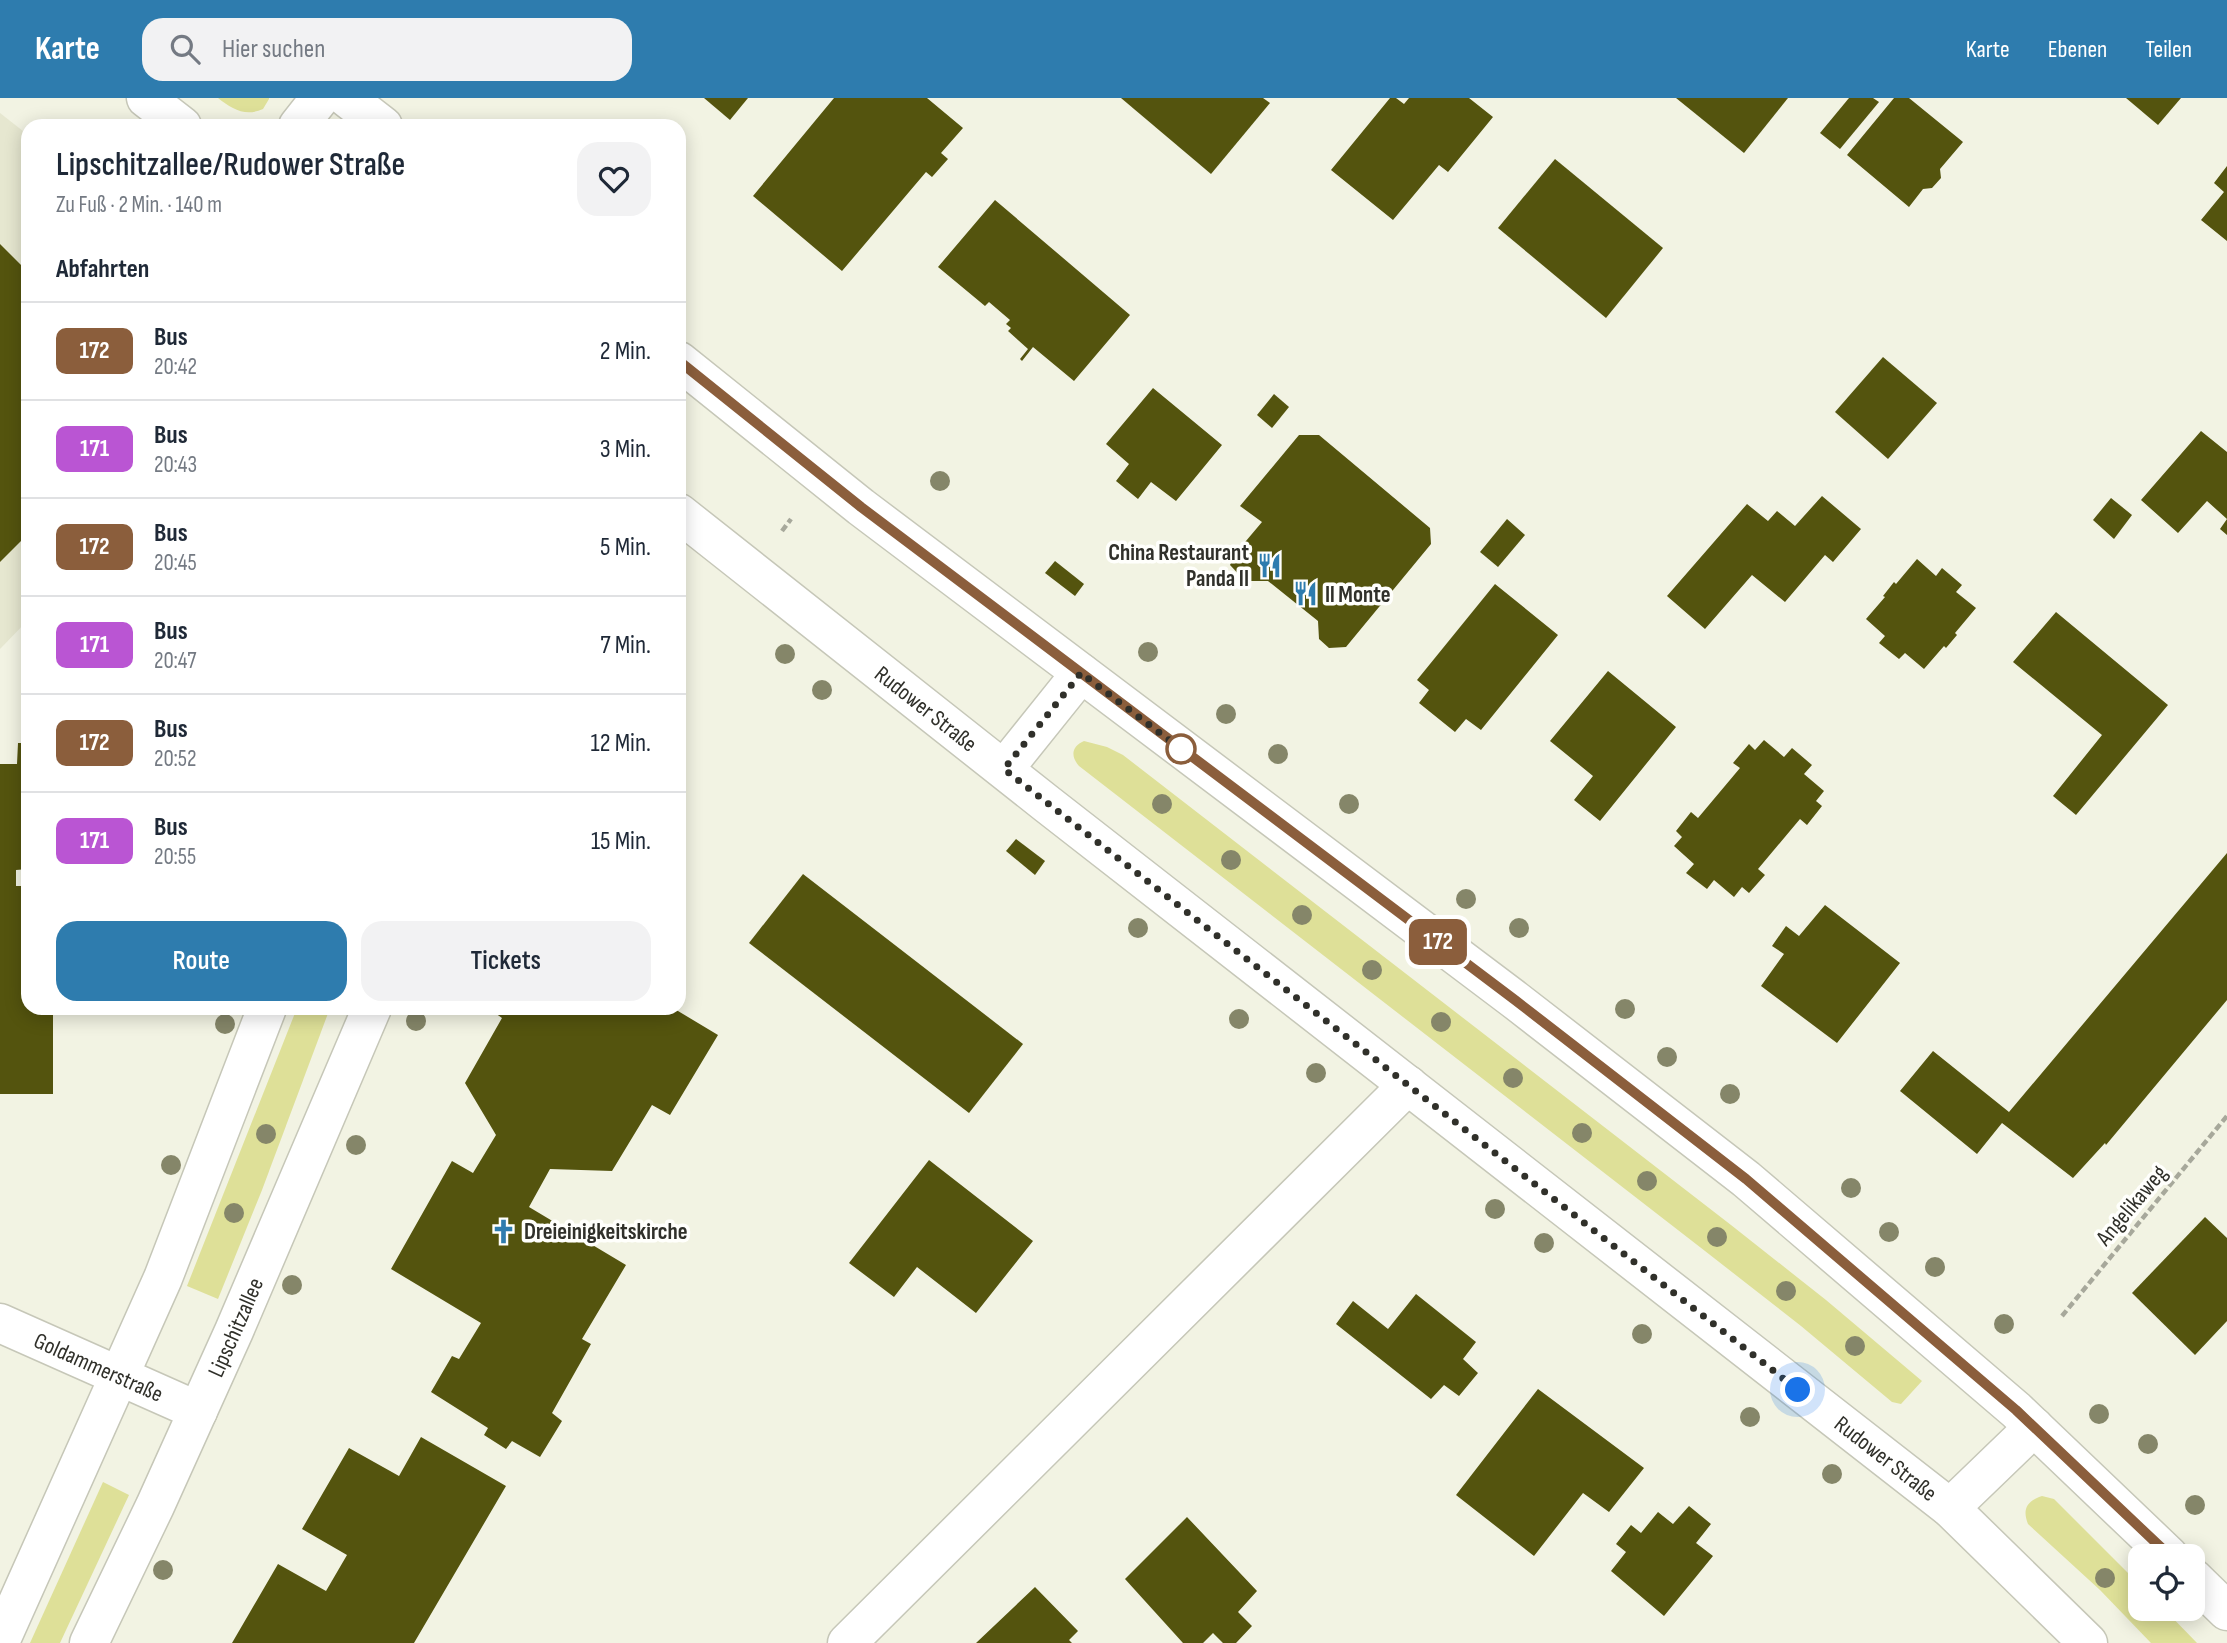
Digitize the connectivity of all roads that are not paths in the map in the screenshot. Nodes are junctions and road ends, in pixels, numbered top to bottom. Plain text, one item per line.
1 (146, 98) edge
2 (320, 98) edge
3 (347, 98) edge
4 (173, 119) edge
5 (304, 119) edge
6 (374, 119) edge
7 (686, 375) edge
8 (686, 519) edge
9 (1081, 673) junction
10 (1004, 769) junction
11 (264, 1015) edge
12 (369, 1015) edge
13 (1408, 1085) junction
14 (0, 1323) edge
15 (120, 1376) junction
16 (198, 1411) junction
17 (2034, 1427) junction
18 (1950, 1508) junction
19 (2156, 1544) edge
20 (2205, 1590) edge
21 (2227, 1611) edge
22 (0, 1642) edge
23 (89, 1643) edge
24 (847, 1643) edge
25 (2088, 1643) edge

1 - 4 main road
2 - 5 main road
3 - 6 main road
7 - 9 main road
8 - 10 main road, Rudower Straße
9 - 10 main road
9 - 17 main road
10 - 13 main road, Rudower Straße
11 - 15 main road
12 - 16 main road, Lipschitzallee
13 - 18 main road, Rudower Straße
13 - 24 main road
14 - 15 main road, Goldammerstraße
15 - 16 main road, Goldammerstraße
15 - 22 main road
16 - 23 main road, Lipschitzallee
17 - 18 main road
17 - 19 main road
18 - 25 main road, Rudower Straße
20 - 21 main road

